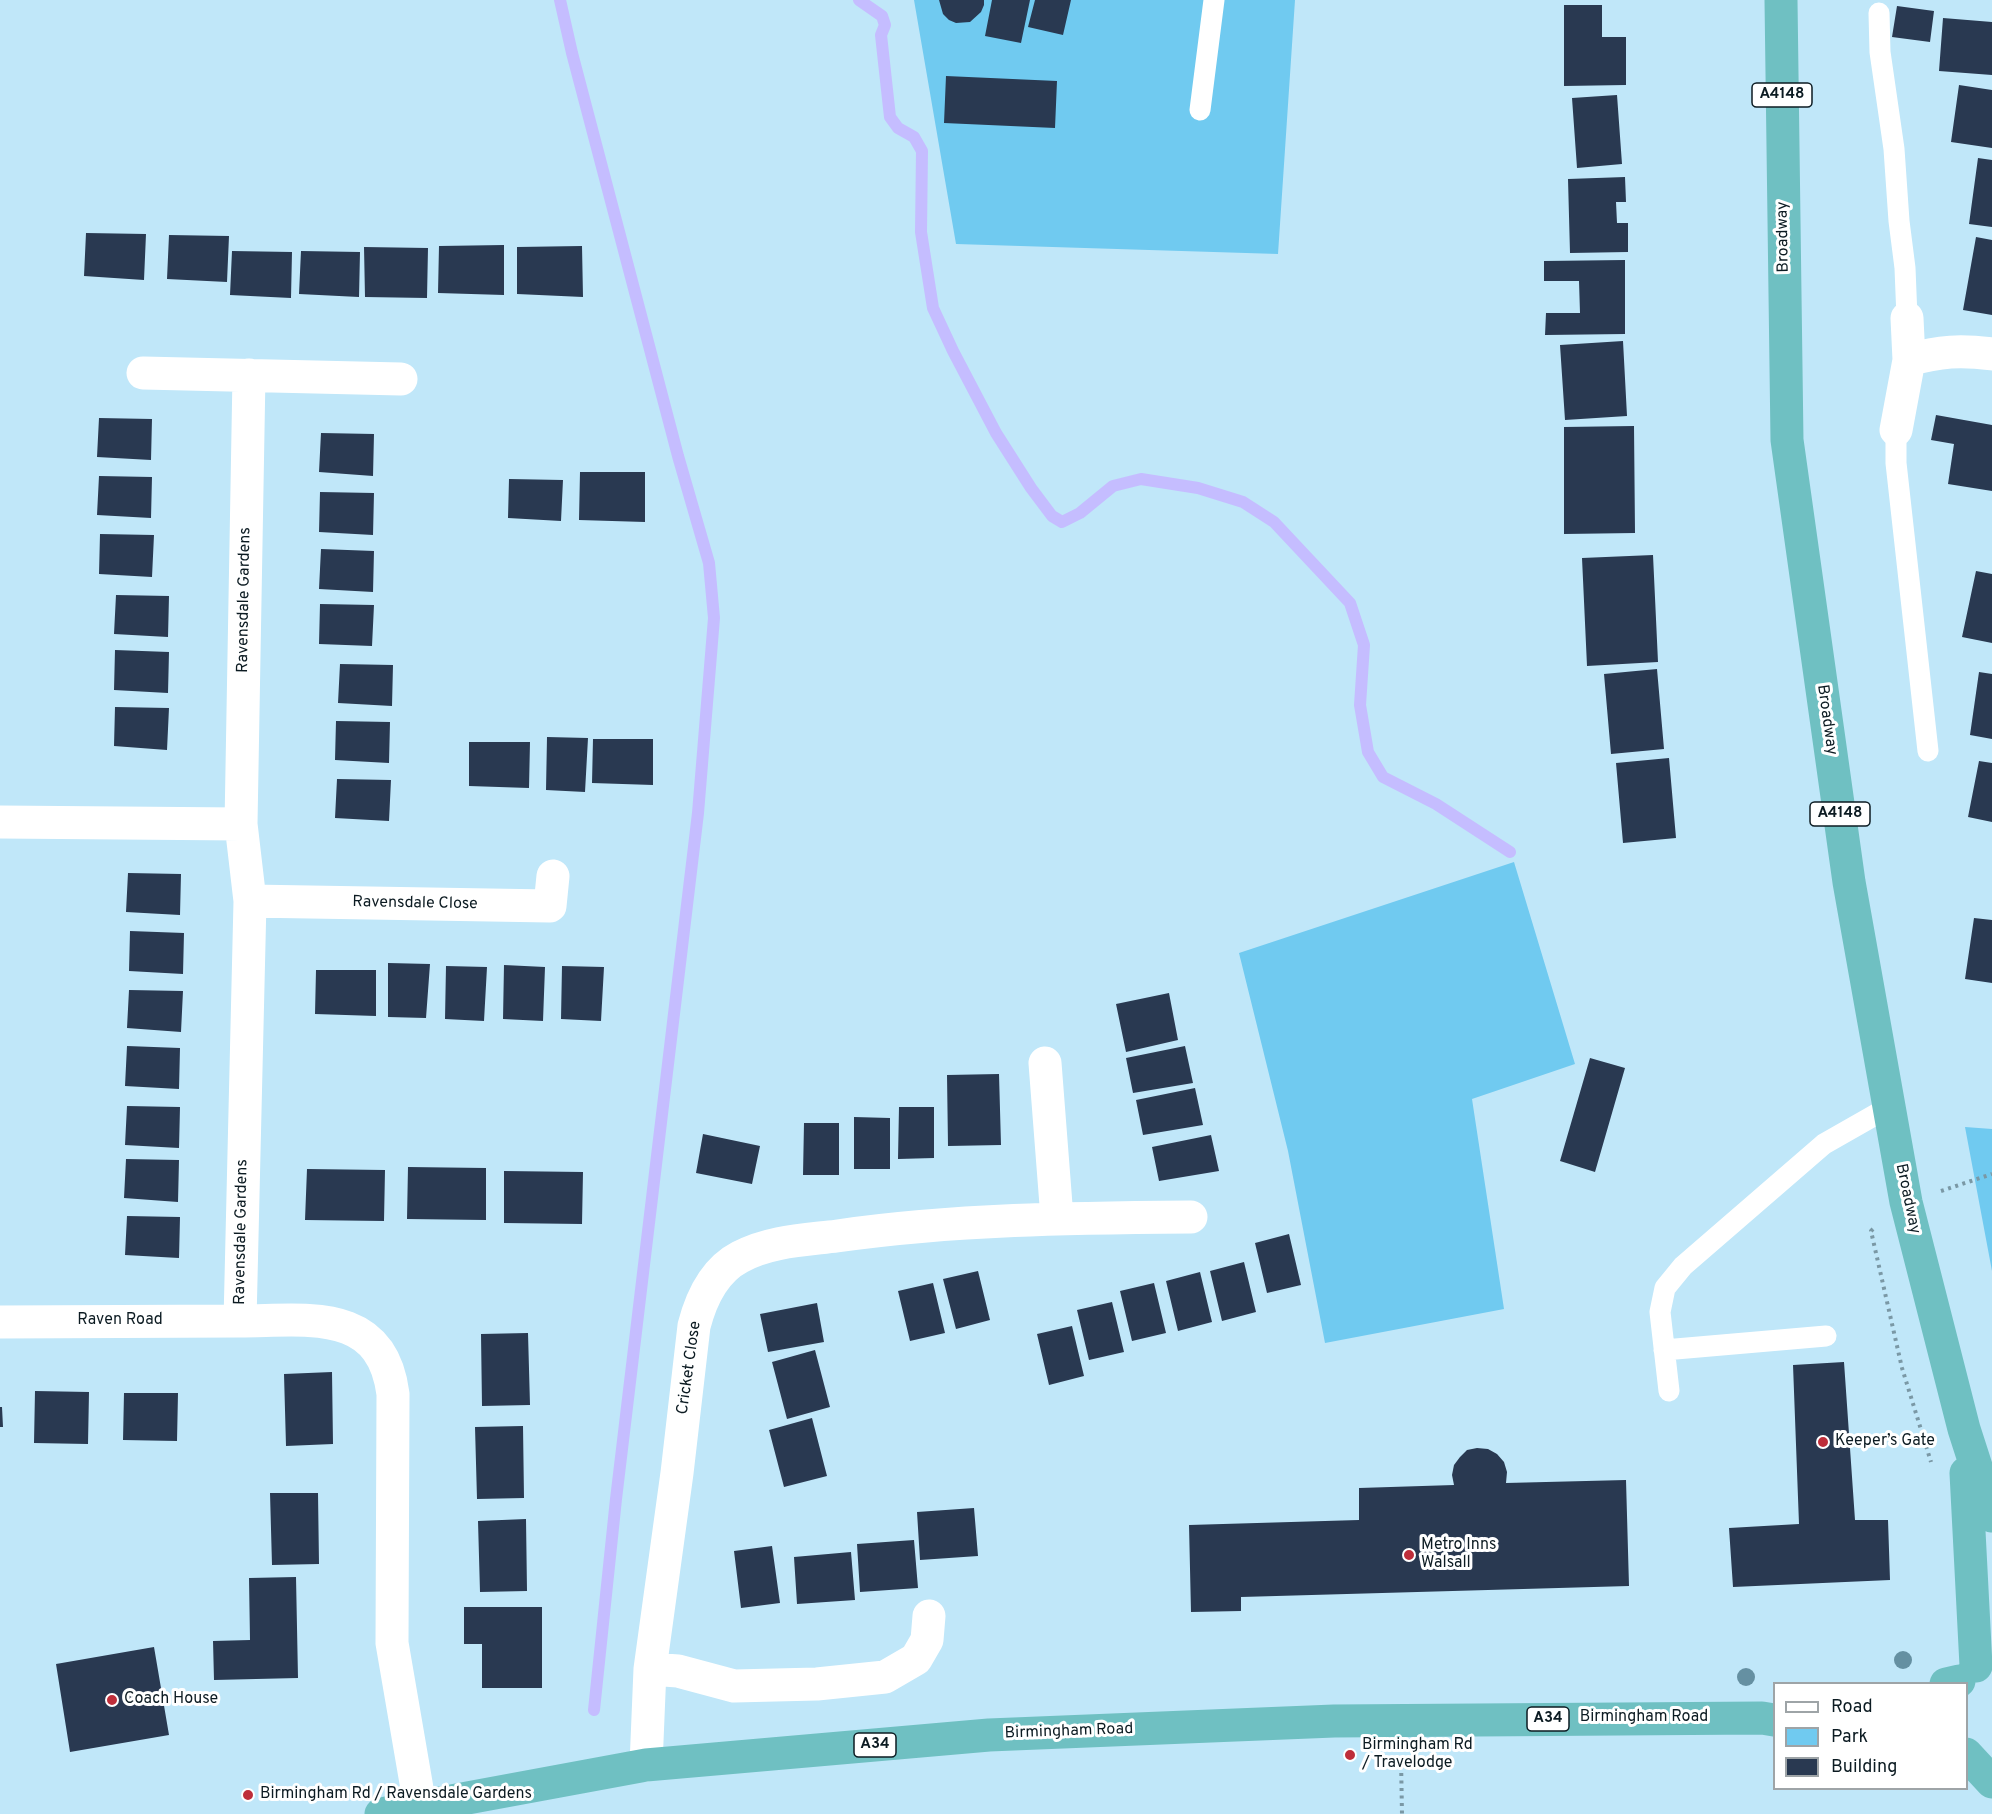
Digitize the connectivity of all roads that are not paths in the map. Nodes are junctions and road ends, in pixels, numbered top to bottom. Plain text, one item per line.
1 (1214, 0) edge
2 (1781, 0) edge
3 (1879, 13) dead end
4 (1200, 110) dead end
5 (1907, 318) joint
6 (1992, 354) edge
7 (1909, 360) junction
8 (143, 373) dead end
9 (249, 375) junction
10 (401, 379) dead end
11 (1896, 430) joint
12 (1928, 751) dead end
13 (0, 822) edge
14 (241, 824) junction
15 (553, 876) dead end
16 (250, 901) junction
17 (1045, 1064) dead end
18 (1889, 1107) junction
19 (1191, 1217) dead end
20 (1057, 1218) junction
21 (240, 1321) junction
22 (0, 1322) edge
23 (1826, 1336) dead end
24 (1664, 1350) junction
25 (1669, 1391) dead end
26 (1964, 1429) junction
27 (1992, 1516) edge
28 (929, 1617) dead end
29 (650, 1669) junction
30 (1966, 1675) edge
31 (1770, 1718) edge
32 (646, 1765) junction
33 (419, 1810) edge
34 (381, 1814) edge

1 - 4 lane
2 - 18 highway, Broadway / A4148
3 - 5 lane
5 - 7 street
6 - 7 street
7 - 11 street
8 - 9 street
9 - 10 street
9 - 14 street, Ravensdale Gardens
11 - 12 lane
13 - 14 street
14 - 16 street, Ravensdale Gardens
15 - 16 street, Ravensdale Close
16 - 21 street, Ravensdale Gardens
17 - 20 street
18 - 24 lane
18 - 26 highway, Broadway / A4148
19 - 20 street, Cricket Close
20 - 29 street, Cricket Close
21 - 22 street, Raven Road
21 - 33 street, Ravensdale Gardens
23 - 24 lane
24 - 25 lane
26 - 27 highway, Broadway / A4148
26 - 30 highway, Broadway / A4148
28 - 29 street
29 - 32 street, Cricket Close
31 - 32 highway, Birmingham Road / A34
32 - 33 highway, Birmingham Road / A34
33 - 34 highway, Birmingham Road / A34

